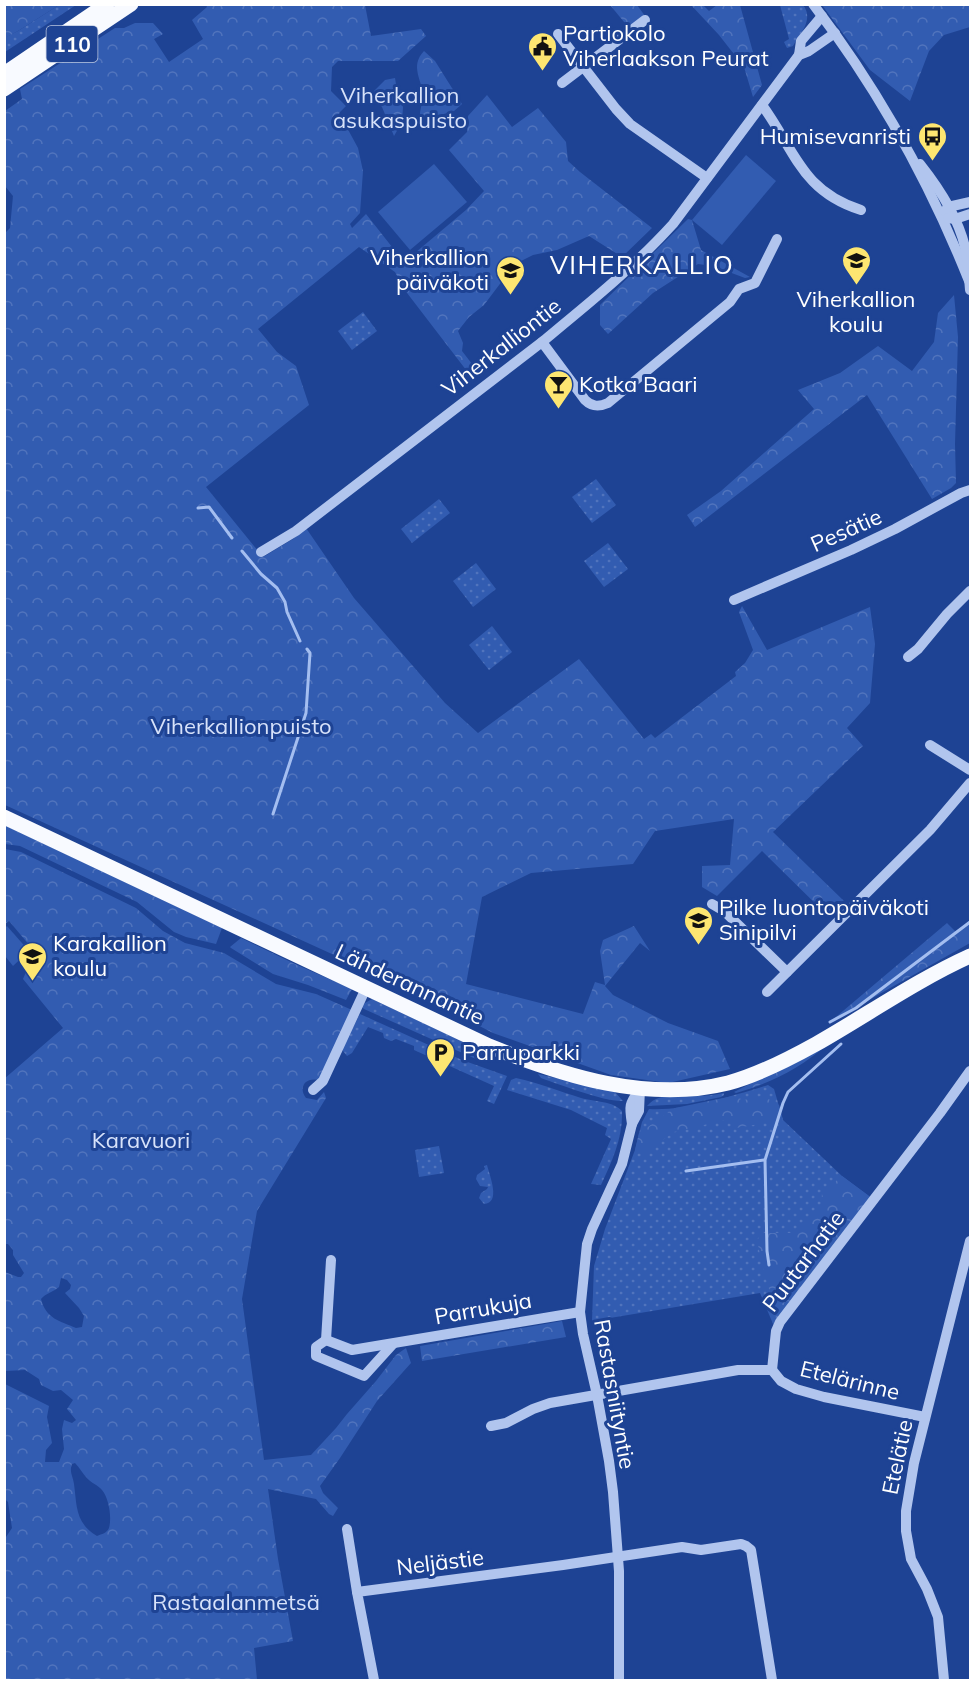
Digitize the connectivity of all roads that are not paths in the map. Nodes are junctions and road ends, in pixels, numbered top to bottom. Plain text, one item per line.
1 (107, 4) edge
2 (131, 4) edge
3 (813, 4) edge
4 (822, 16) junction
5 (645, 20) dead end
6 (835, 33) junction
7 (558, 34) dead end
8 (800, 55) junction
9 (583, 67) junction
10 (4, 74) edge
11 (562, 83) dead end
12 (4, 89) edge
13 (762, 105) junction
14 (906, 144) junction
15 (706, 178) junction
16 (970, 202) edge
17 (948, 207) junction
18 (861, 210) dead end
19 (970, 214) edge
20 (942, 217) junction
21 (955, 219) junction
22 (777, 239) dead end
23 (970, 286) edge
24 (542, 342) junction
25 (970, 490) edge
26 (261, 552) dead end
27 (970, 591) edge
28 (734, 600) dead end
29 (908, 657) dead end
30 (930, 745) dead end
31 (970, 770) edge
32 (970, 783) edge
33 (4, 817) edge
34 (712, 904) dead end
35 (970, 956) edge
36 (787, 972) junction
37 (366, 988) junction
38 (767, 992) dead end
39 (970, 1071) edge
40 (640, 1089) junction
41 (313, 1090) dead end
42 (970, 1241) edge
43 (331, 1260) dead end
44 (580, 1312) junction
45 (326, 1340) junction
46 (393, 1344) junction
47 (772, 1370) junction
48 (597, 1395) junction
49 (925, 1417) junction
50 (490, 1426) dead end
51 (347, 1529) dead end
52 (618, 1557) junction
53 (357, 1592) junction
54 (374, 1680) edge
55 (618, 1680) edge
56 (772, 1680) edge
57 (944, 1680) edge

1 - 10 main road, 110
2 - 12 main road, 110
3 - 4 street
4 - 6 street
4 - 8 street, Viherkalliontie
5 - 9 street
6 - 8 street, Viherkalliontie
6 - 14 street
7 - 9 street
8 - 13 street, Viherkalliontie
9 - 11 street
9 - 15 street
13 - 15 street, Viherkalliontie
13 - 18 street
14 - 17 street
14 - 20 street
15 - 24 street, Viherkalliontie
16 - 17 street
17 - 20 street
17 - 21 street
19 - 21 street
20 - 21 street
20 - 23 street
21 - 23 street
22 - 24 street
24 - 26 street, Viherkalliontie
25 - 28 street, Pesätie
27 - 29 street
30 - 31 street
32 - 36 street
33 - 37 main road, Lähderannantie
34 - 36 street
35 - 40 main road, Lähderannantie
36 - 38 street
37 - 40 main road, Lähderannantie
37 - 41 street
39 - 47 street, Puutarhatie
40 - 44 street, Rastasniityntie
42 - 49 street, Etelätie
43 - 45 street
44 - 46 street, Parrukuja
44 - 48 street, Rastasniityntie
45 - 46 street, Parrukuja
45 - 46 street
47 - 48 street
47 - 49 street, Etelärinne
48 - 50 street
48 - 52 street, Rastasniityntie
49 - 57 street, Etelätie
51 - 53 street
52 - 53 street, Neljästie
52 - 55 street, Rastasniityntie
52 - 56 street, Neljästie
53 - 54 street

